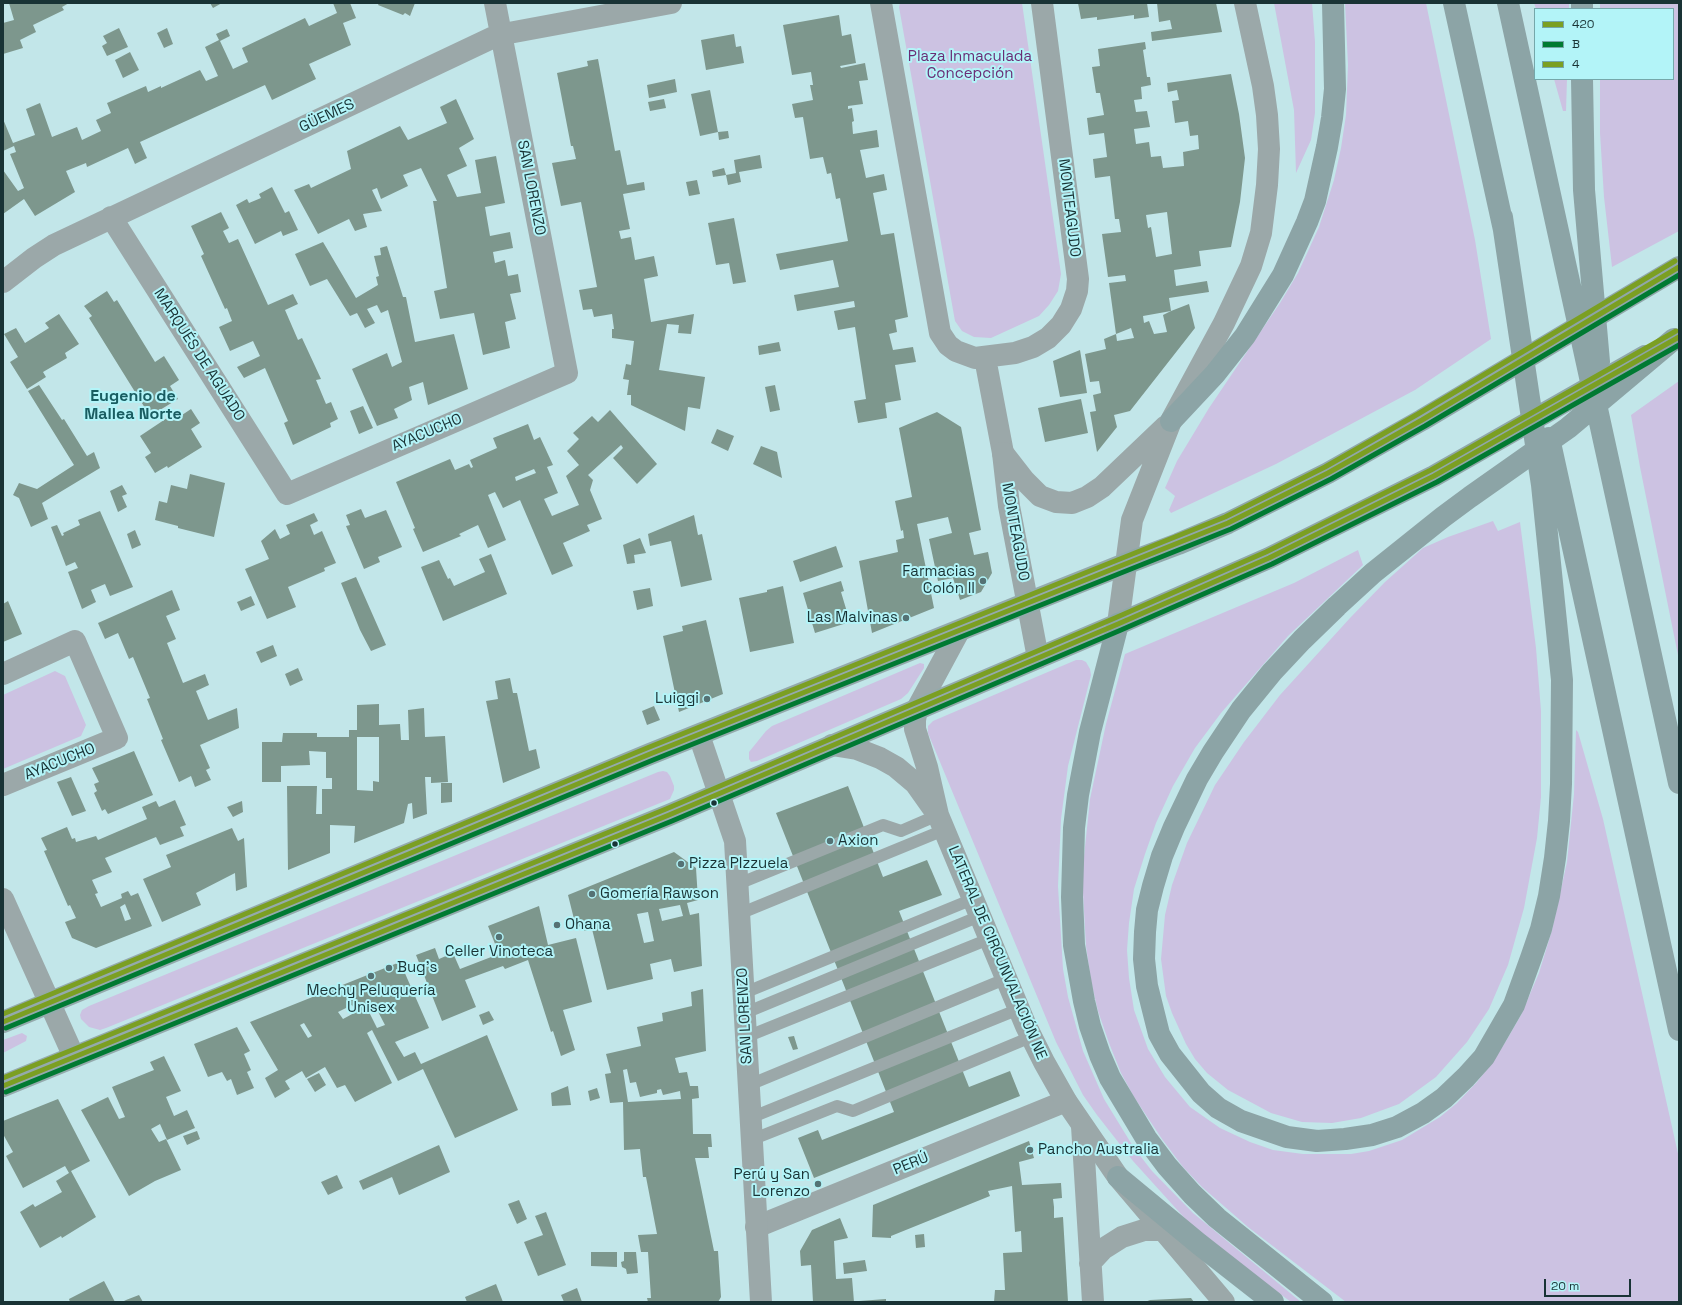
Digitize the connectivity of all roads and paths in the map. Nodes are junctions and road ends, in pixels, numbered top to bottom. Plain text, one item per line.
1 (495, 3) edge
2 (671, 3) edge
3 (881, 3) edge
4 (1042, 3) edge
5 (1244, 3) edge
6 (1333, 3) edge
7 (1454, 3) edge
8 (1508, 3) edge
9 (501, 34) junction
10 (1582, 80) edge
11 (111, 217) junction
12 (1502, 217) junction
13 (1679, 267) edge
14 (3, 282) edge
15 (1677, 338) edge
16 (985, 358) junction
17 (567, 372) joint
18 (1171, 421) junction
19 (1003, 453) junction
20 (287, 494) joint
21 (1616, 496) junction
22 (1125, 564) junction
23 (1028, 603) junction
24 (1118, 624) junction
25 (959, 631) junction
26 (1038, 658) junction
27 (3, 674) edge
28 (917, 709) junction
29 (699, 735) junction
30 (832, 745) junction
31 (1679, 783) edge
32 (3, 785) edge
33 (719, 793) junction
34 (941, 823) junction
35 (738, 884) junction
36 (3, 899) edge
37 (976, 907) junction
38 (739, 914) junction
39 (989, 939) junction
40 (1006, 979) junction
41 (50, 1002) junction
42 (744, 1003) junction
43 (1018, 1009) junction
44 (3, 1022) edge
45 (1679, 1030) edge
46 (746, 1037) junction
47 (1031, 1038) junction
48 (74, 1057) junction
49 (749, 1085) junction
50 (3, 1086) edge
51 (1066, 1101) junction
52 (750, 1118) junction
53 (1082, 1126) junction
54 (752, 1140) junction
55 (1118, 1177) junction
56 (756, 1227) junction
57 (1162, 1230) junction
58 (1189, 1235) junction
59 (1090, 1263) junction
60 (761, 1302) edge
61 (1093, 1302) edge
62 (1224, 1302) edge
63 (1273, 1302) edge
64 (1322, 1302) edge

1 - 9 street, SAN LORENZO
2 - 9 street, GÜEMES
3 - 16 street, MONTEAGUDO
4 - 16 street, MONTEAGUDO
5 - 18 street
6 - 18 highway
7 - 12 highway
8 - 21 highway
9 - 11 street, GÜEMES
9 - 17 street, SAN LORENZO
10 - 21 highway
11 - 14 street, GÜEMES
11 - 20 street, MARQUÉS DE AGUADO
12 - 15 highway
12 - 45 highway
13 - 22 highway
15 - 24 highway
16 - 19 street, MONTEAGUDO
17 - 20 street, AYACUCHO
18 - 19 street
18 - 22 street
19 - 23 street, MONTEAGUDO
21 - 31 highway
22 - 23 main road
22 - 24 street
23 - 25 main road
23 - 26 street, MONTEAGUDO
24 - 26 main road
24 - 64 highway
25 - 28 street, LATERAL DE CIRCUNVALACIÓN NE
25 - 29 main road
26 - 28 main road
27 - 32 street, AYACUCHO
28 - 30 main road
28 - 34 street, LATERAL DE CIRCUNVALACIÓN NE
29 - 33 street, SAN LORENZO
29 - 41 main road
30 - 33 main road
30 - 34 street
33 - 35 street, SAN LORENZO
33 - 48 main road
34 - 35 lane
34 - 37 street, LATERAL DE CIRCUNVALACIÓN NE
34 - 38 lane
35 - 38 street, SAN LORENZO
36 - 41 street
37 - 39 street, LATERAL DE CIRCUNVALACIÓN NE
37 - 42 lane
37 - 42 lane
38 - 42 street, SAN LORENZO
39 - 40 street, LATERAL DE CIRCUNVALACIÓN NE
39 - 46 lane
40 - 43 street, LATERAL DE CIRCUNVALACIÓN NE
40 - 49 lane
41 - 44 main road
41 - 48 street
42 - 46 street, SAN LORENZO
43 - 47 street, LATERAL DE CIRCUNVALACIÓN NE
43 - 52 lane
46 - 49 street, SAN LORENZO
47 - 51 street, LATERAL DE CIRCUNVALACIÓN NE
47 - 54 lane
48 - 50 main road
49 - 52 street, SAN LORENZO
51 - 53 street, LATERAL DE CIRCUNVALACIÓN NE
51 - 56 street, PERÚ
52 - 54 street, SAN LORENZO
53 - 55 street, LATERAL DE CIRCUNVALACIÓN NE
53 - 59 street
54 - 56 street, SAN LORENZO
55 - 57 street, LATERAL DE CIRCUNVALACIÓN NE
55 - 58 highway
56 - 60 street, SAN LORENZO
57 - 58 street
57 - 59 street
57 - 62 street, LATERAL DE CIRCUNVALACIÓN NE
58 - 63 highway
59 - 61 street

